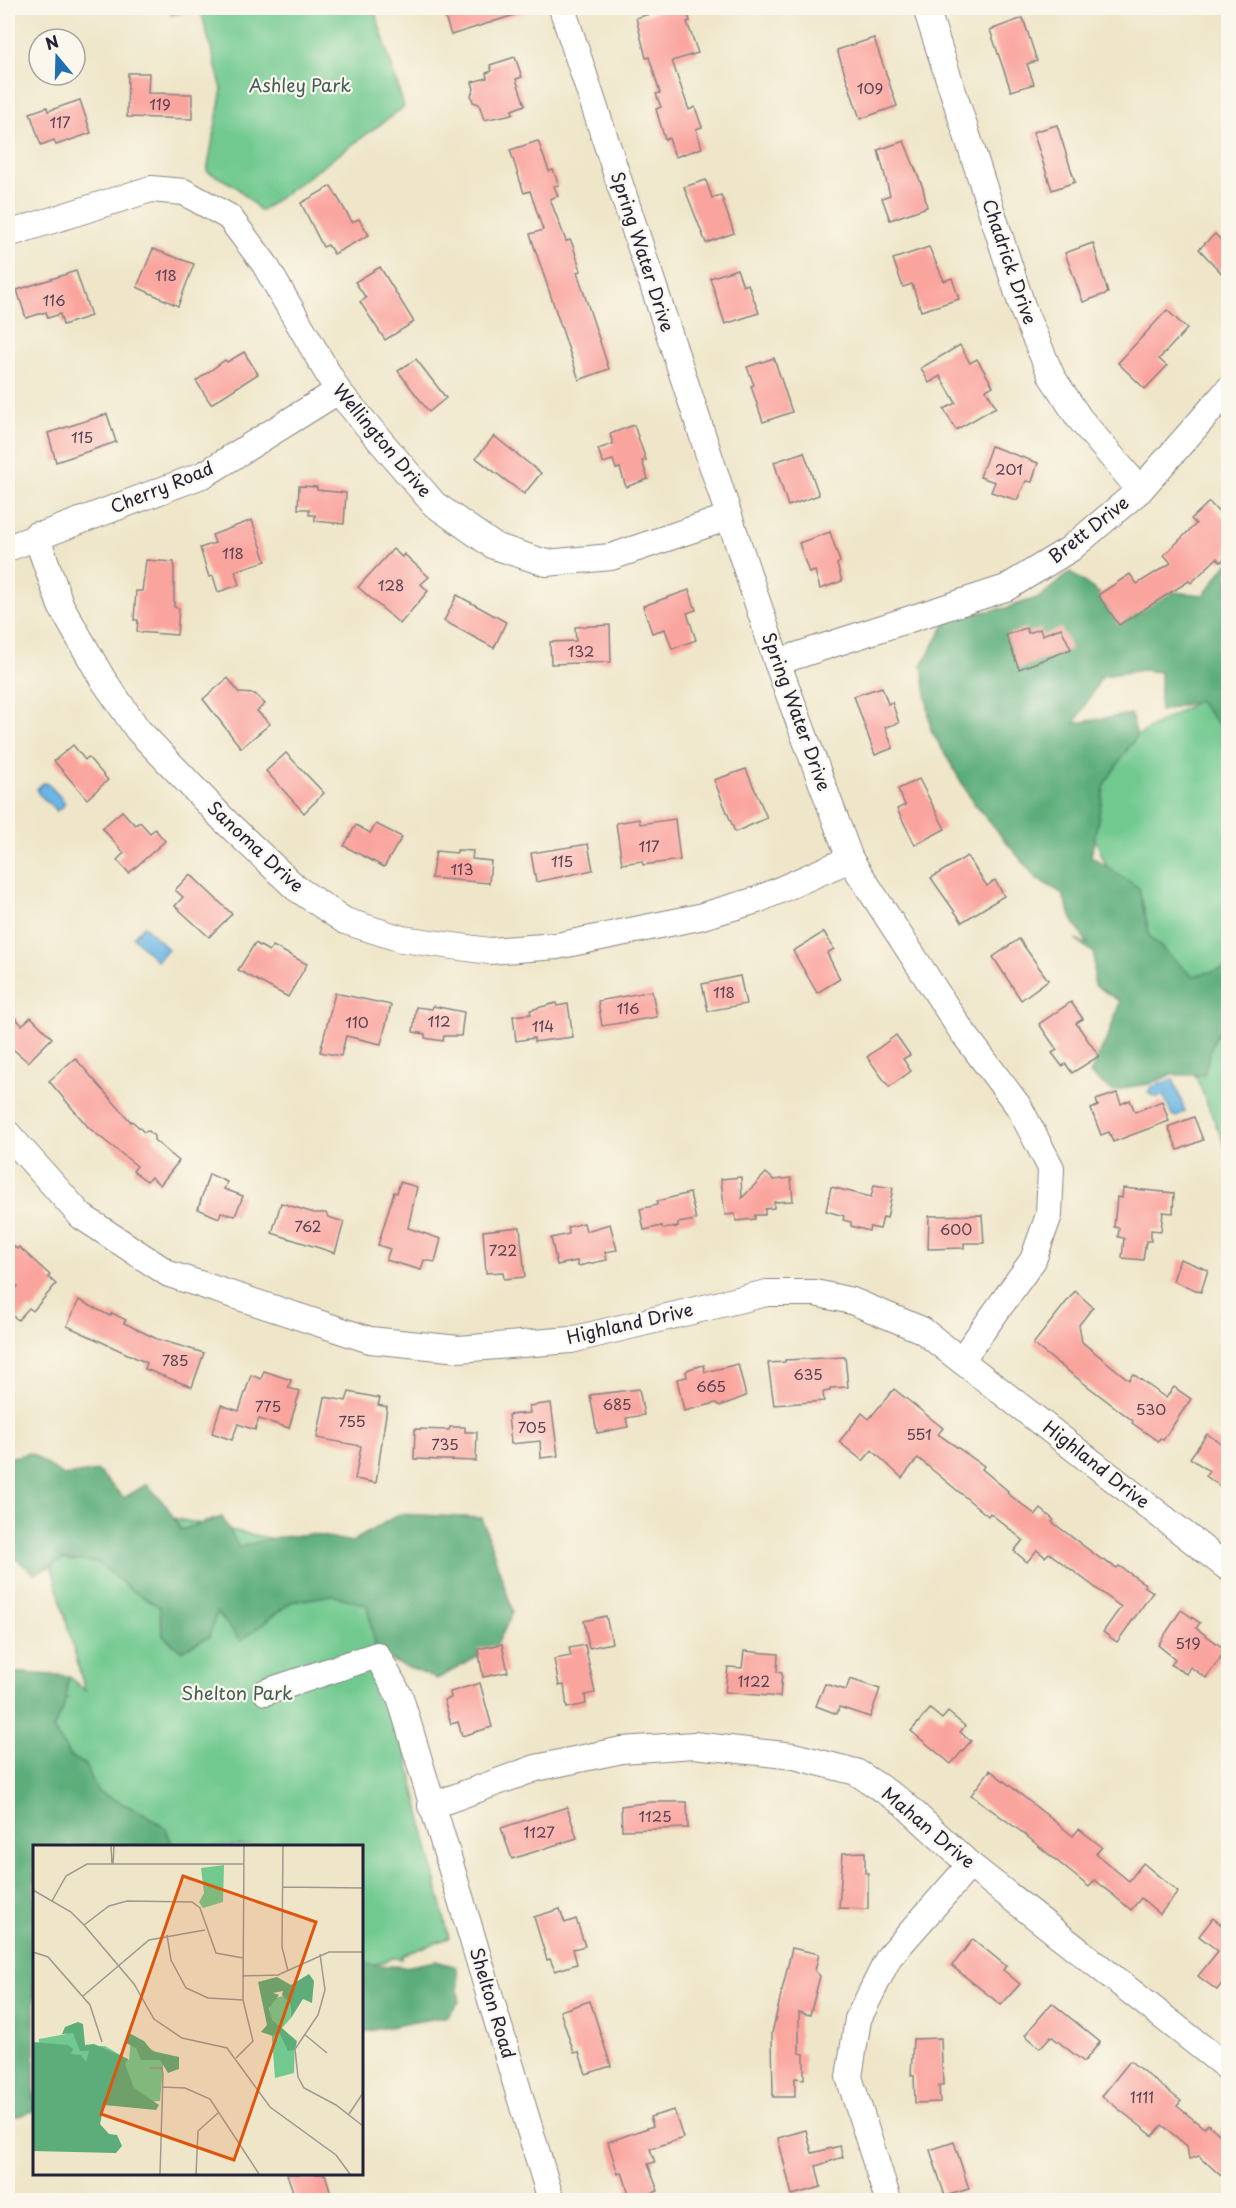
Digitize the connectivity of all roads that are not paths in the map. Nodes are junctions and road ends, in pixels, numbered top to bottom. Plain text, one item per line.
1 (562, 8) edge
2 (926, 8) edge
3 (8, 234) edge
4 (1228, 390) edge
5 (338, 392) junction
6 (1140, 490) junction
7 (729, 517) junction
8 (36, 535) junction
9 (8, 548) edge
10 (777, 662) junction
11 (849, 858) junction
12 (8, 1134) edge
13 (962, 1359) junction
14 (1228, 1568) edge
15 (266, 1692) dead end
16 (431, 1806) junction
17 (970, 1864) junction
18 (1228, 2068) edge
19 (552, 2200) edge
20 (888, 2200) edge

1 - 7 street, Spring Water Drive
2 - 6 street, Chadrick Drive
3 - 5 street, Wellington Drive
4 - 6 street, Brett Drive
5 - 7 street, Wellington Drive
5 - 8 street, Cherry Road
6 - 10 street, Brett Drive
7 - 10 street, Spring Water Drive
8 - 9 street, Cherry Road
8 - 11 street, Sanoma Drive
10 - 11 street, Spring Water Drive
11 - 13 street, Spring Water Drive
12 - 13 street, Highland Drive
13 - 14 street, Highland Drive
15 - 16 street, Shelton Road
16 - 17 street, Mahan Drive
16 - 19 street, Shelton Road
17 - 18 street, Mahan Drive
17 - 20 street

